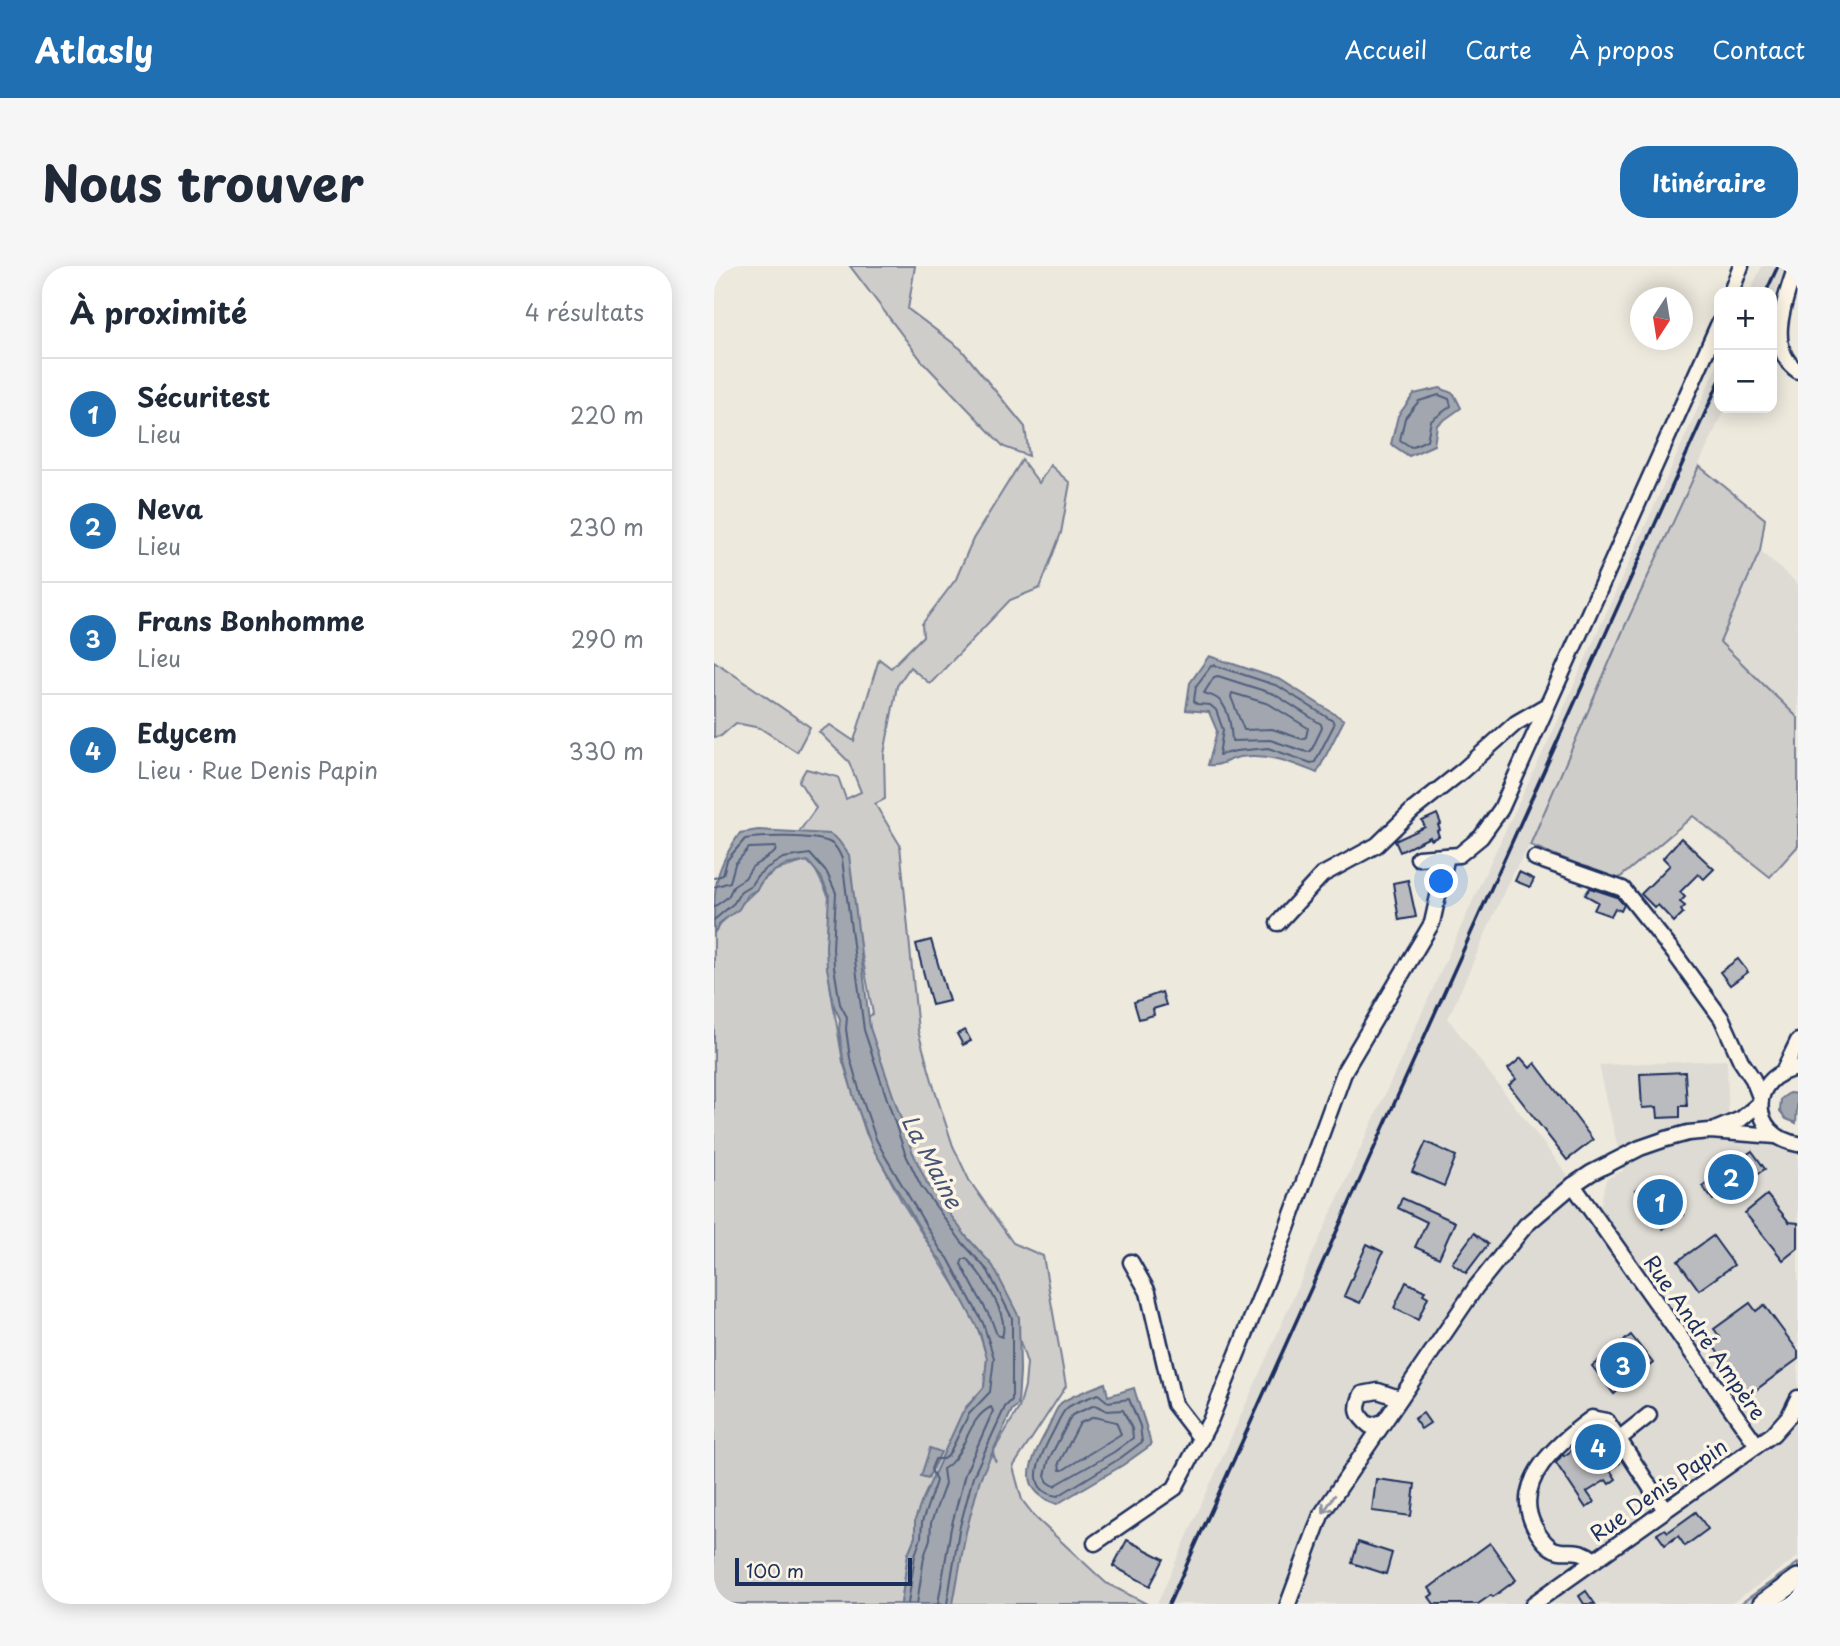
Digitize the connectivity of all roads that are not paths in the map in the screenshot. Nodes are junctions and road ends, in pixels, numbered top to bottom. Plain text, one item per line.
1 (1741, 266) edge
2 (1796, 266) edge
3 (1733, 287) edge
4 (1714, 334) edge
5 (1798, 371) edge
6 (1547, 705) junction
7 (1447, 856) junction
8 (1418, 858) dead end
9 (1535, 858) dead end
10 (1279, 923) dead end
11 (1798, 1041) edge
12 (1741, 1060) junction
13 (1786, 1071) edge
14 (1760, 1100) junction
15 (1710, 1131) junction
16 (1776, 1136) junction
17 (1798, 1144) edge
18 (1573, 1185) junction
19 (1131, 1262) dead end
20 (1399, 1398) junction
21 (1798, 1398) edge
22 (1649, 1415) dead end
23 (1383, 1422) junction
24 (1620, 1438) junction
25 (1201, 1439) junction
26 (1757, 1445) junction
27 (1665, 1510) junction
28 (1095, 1544) dead end
29 (1594, 1560) junction
30 (1798, 1579) edge
31 (1287, 1604) edge
32 (1533, 1604) edge
33 (1763, 1604) edge

1 - 3 street
2 - 5 street
4 - 6 street
6 - 7 street
6 - 10 street
7 - 8 street
7 - 25 street
9 - 12 street
11 - 13 street
12 - 13 street
12 - 14 street
13 - 14 street
14 - 15 street
14 - 16 street
15 - 16 street
15 - 18 street
16 - 17 street
18 - 20 street
18 - 26 street, Rue André Ampère
19 - 25 street
20 - 23 street
20 - 23 street
21 - 26 street, Rue Denis Papin
22 - 24 street
23 -> 31 street
24 - 27 street
24 - 29 street
25 - 28 street
26 - 27 street, Rue Denis Papin
27 - 29 street, Rue Denis Papin
29 - 32 street, Rue Denis Papin
30 - 33 main road

